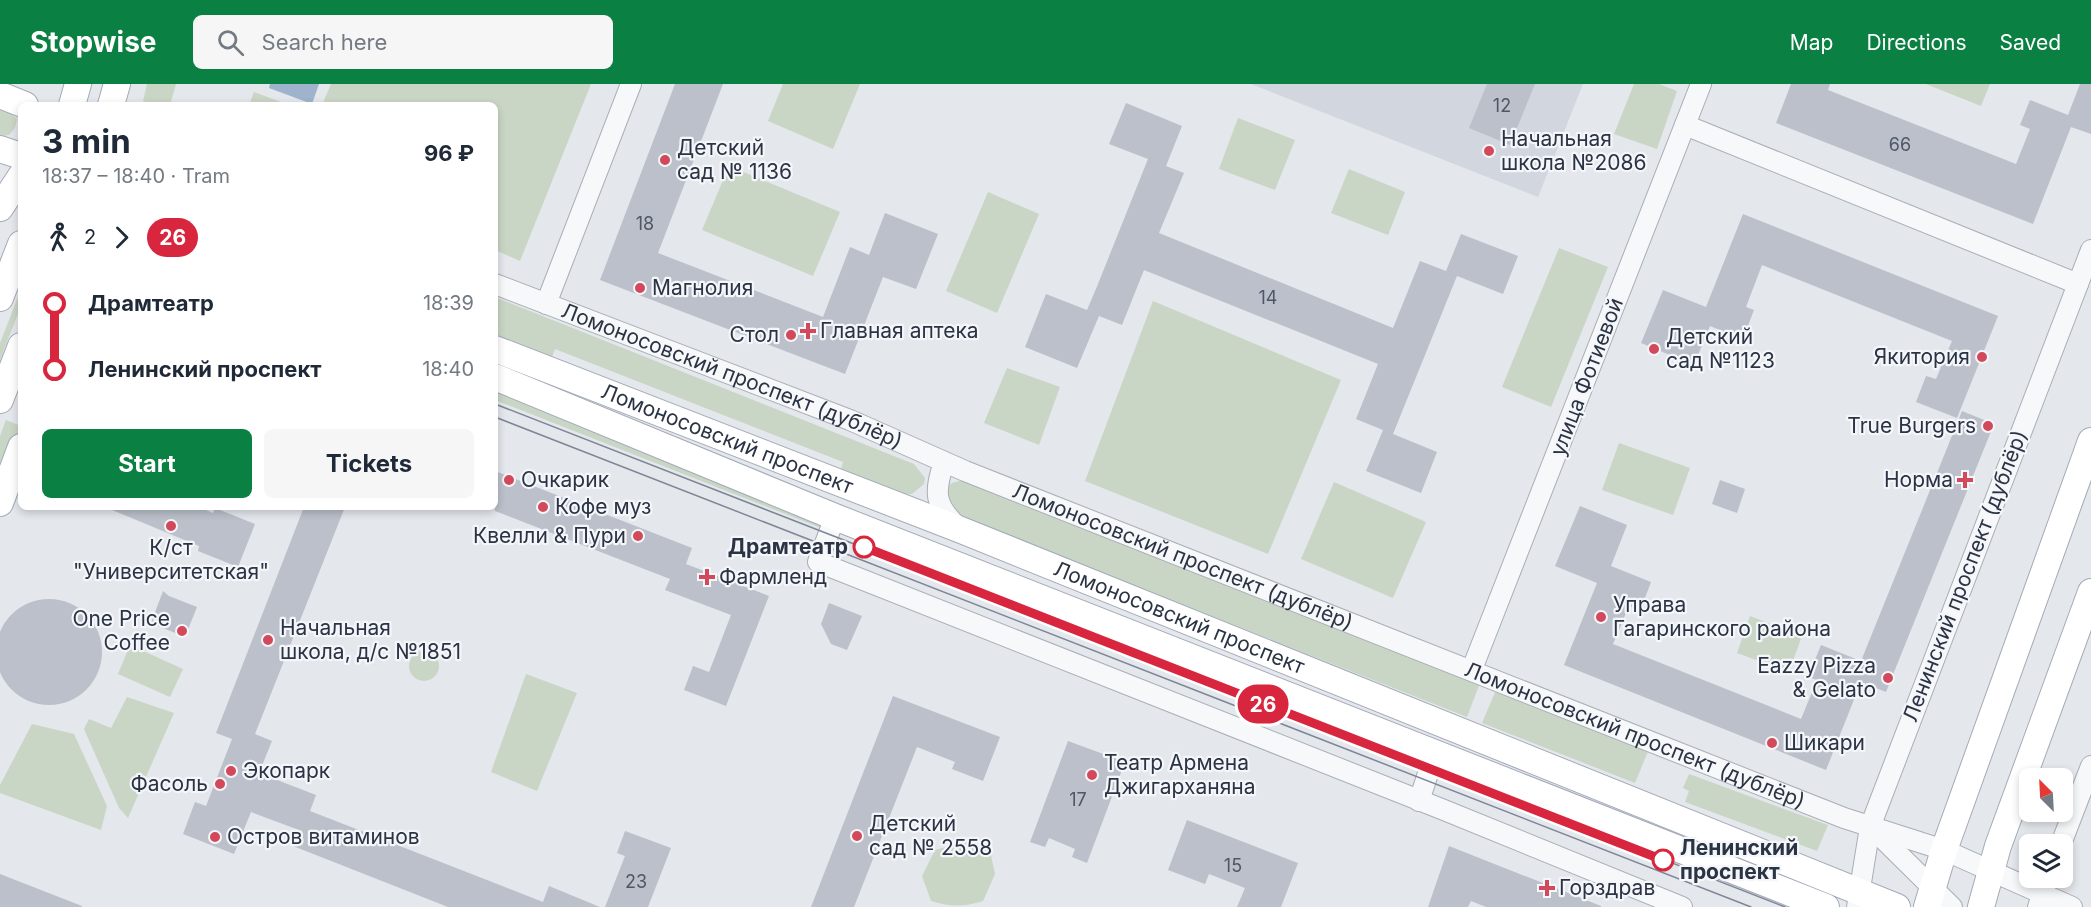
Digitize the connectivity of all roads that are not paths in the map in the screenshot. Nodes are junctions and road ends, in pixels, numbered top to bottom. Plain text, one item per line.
1 (78, 84) edge
2 (117, 84) edge
3 (631, 84) edge
4 (1701, 84) edge
5 (0, 95) edge
6 (18, 102) edge
7 (73, 102) edge
8 (112, 102) edge
9 (1685, 125) junction
10 (0, 148) edge
11 (18, 155) edge
12 (2091, 250) edge
13 (18, 252) edge
14 (2078, 284) junction
15 (498, 285) edge
16 (0, 298) edge
17 (546, 304) junction
18 (498, 350) edge
19 (18, 354) edge
20 (498, 378) edge
21 (0, 400) edge
22 (2091, 441) edge
23 (18, 455) edge
24 (944, 462) junction
25 (0, 503) edge
26 (923, 516) junction
27 (835, 517) junction
28 (961, 530) junction
29 (912, 548) junction
30 (2091, 592) edge
31 (2091, 620) edge
32 (2072, 644) junction
33 (1472, 669) junction
34 (1349, 687) junction
35 (1338, 714) junction
36 (1436, 752) junction
37 (2091, 766) edge
38 (1419, 801) junction
39 (1870, 827) junction
40 (2065, 834) edge
41 (1944, 850) junction
42 (1990, 872) junction
43 (1930, 896) edge
44 (2039, 897) edge
45 (1859, 900) edge
46 (1682, 907) edge
47 (1826, 907) edge
48 (1897, 907) edge
49 (1952, 907) edge
50 (1981, 907) edge
51 (2072, 907) edge

1 - 7 main road
2 - 8 main road
3 - 17 street
4 - 9 street, улица Фотиевой
5 - 6 main road
9 - 14 street
9 - 33 street, улица Фотиевой
10 - 11 main road
12 - 14 street, Ленинский проспект (дублёр)
13 - 16 main road
14 - 39 street, Ленинский проспект (дублёр)
15 - 17 street, Ломоносовский проспект (дублёр)
17 - 24 street, Ломоносовский проспект (дублёр)
18 - 26 main road, Ломоносовский проспект
19 - 21 main road
20 - 27 main road, Ломоносовский проспект
22 - 41 main road
23 - 25 main road
24 - 28 street
24 - 33 street, Ломоносовский проспект (дублёр)
26 - 28 main road, Ломоносовский проспект
26 - 29 main road
27 - 29 main road, Ломоносовский проспект
27 - 38 street
28 - 34 main road, Ломоносовский проспект
29 - 35 main road, Ломоносовский проспект
30 - 32 main road
31 - 32 street
32 - 42 main road
33 - 39 street, Ломоносовский проспект (дублёр)
34 - 35 main road
34 - 45 main road, Ломоносовский проспект
35 - 36 main road, Ломоносовский проспект
36 - 38 street
36 - 47 main road, Ломоносовский проспект
37 - 40 street
38 - 46 street
39 - 41 street, Ломоносовский проспект (дублёр)
39 - 43 street
39 - 45 street, Ленинский проспект (дублёр)
41 - 42 street
41 - 43 main road
42 - 44 street
42 - 50 main road
43 - 49 street
44 - 51 street
45 - 48 main road, Ломоносовский проспект

